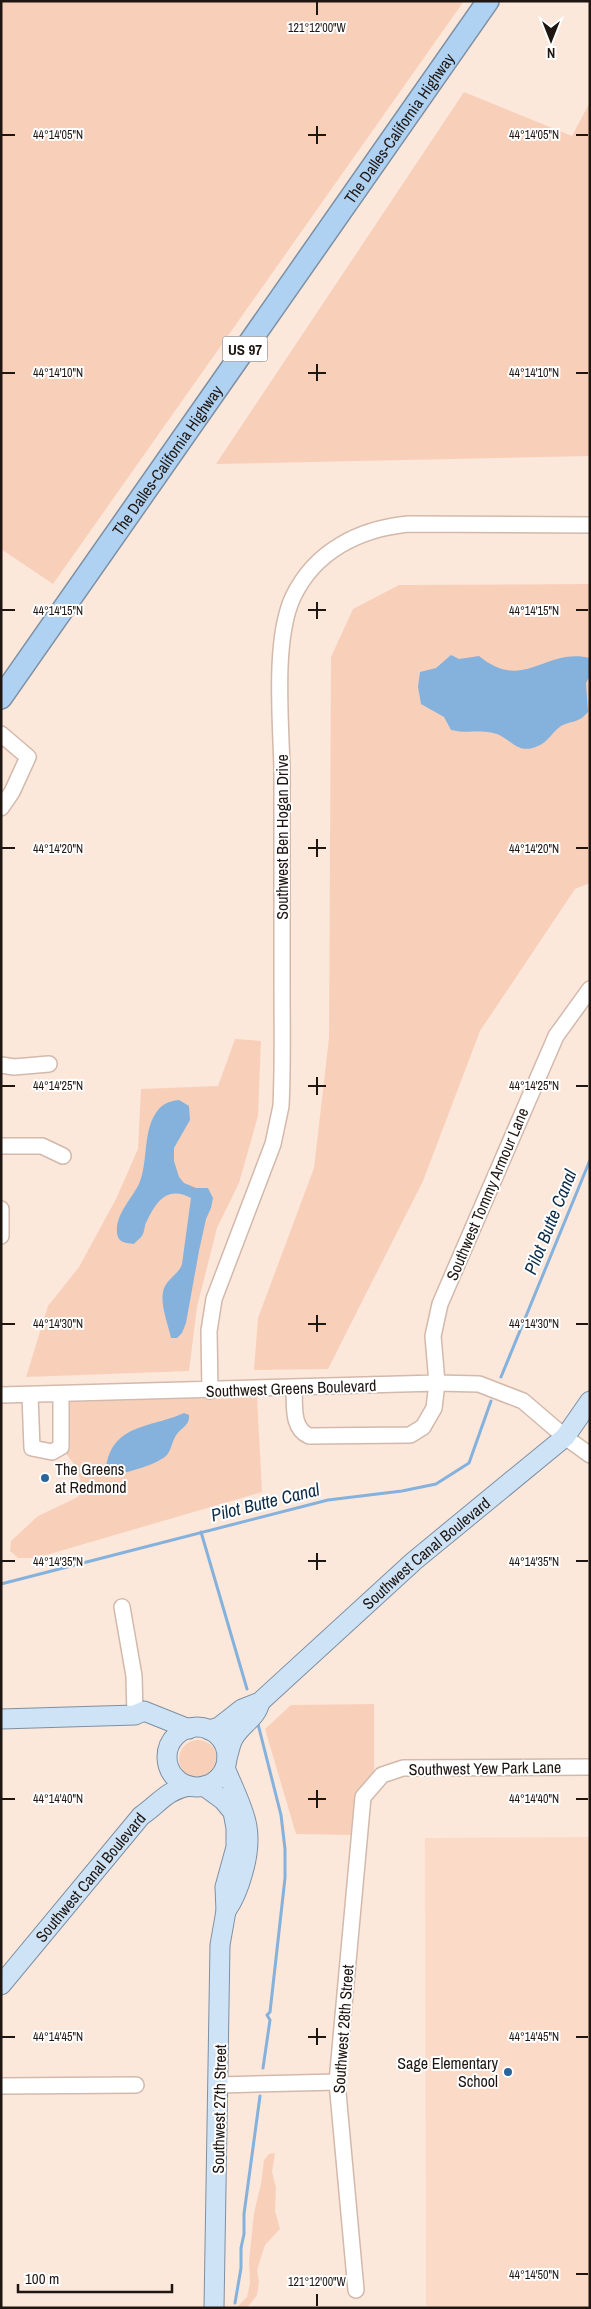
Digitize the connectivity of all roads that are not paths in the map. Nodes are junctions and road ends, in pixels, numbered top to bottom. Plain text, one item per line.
1 (488, 1) edge
2 (590, 525) edge
3 (1, 698) edge
4 (1, 734) edge
5 (1, 808) edge
6 (590, 990) edge
7 (49, 1064) dead end
8 (1, 1065) edge
9 (1, 1146) edge
10 (63, 1156) dead end
11 (1, 1209) edge
12 (1, 1236) edge
13 (437, 1383) junction
14 (294, 1388) junction
15 (210, 1390) junction
16 (61, 1394) junction
17 (30, 1395) junction
18 (1, 1396) edge
19 (590, 1401) edge
20 (565, 1437) junction
21 (590, 1455) edge
22 (122, 1606) dead end
23 (260, 1702) junction
24 (135, 1715) junction
25 (1, 1719) edge
26 (189, 1729) junction
27 (210, 1730) junction
28 (168, 1755) junction
29 (226, 1763) junction
30 (590, 1767) edge
31 (382, 1775) joint
32 (197, 1786) junction
33 (141, 1816) junction
34 (226, 1911) junction
35 (1, 1985) edge
36 (337, 2082) junction
37 (136, 2085) dead end
38 (219, 2085) junction
39 (1, 2086) edge
40 (356, 2290) dead end
41 (214, 2308) edge

1 - 3 highway, The Dalles-California Highway / US 97
2 - 15 street, Southwest Ben Hogan Drive
4 - 5 street
6 - 13 street, Southwest Tommy Armour Lane
7 - 8 street
9 - 10 street
11 - 12 street
13 - 14 street, Southwest Greens Boulevard
13 - 14 street, Southwest Tommy Armour Lane
13 - 20 street, Southwest Greens Boulevard
14 - 15 street, Southwest Greens Boulevard
15 - 16 street, Southwest Greens Boulevard
16 - 17 street, Southwest Greens Boulevard
16 - 17 street
17 - 18 street, Southwest Greens Boulevard
19 - 20 main road, Southwest Canal Boulevard
20 - 21 street, Southwest Greens Boulevard
20 - 23 main road, Southwest Canal Boulevard
22 - 24 street
23 - 27 main road, Southwest Canal Boulevard
23 - 29 main road, Southwest Canal Boulevard
24 - 25 main road
24 - 26 main road
24 - 28 main road
26 - 27 main road
26 - 28 main road
27 - 29 main road
28 - 32 main road
28 - 33 main road
29 - 32 main road
29 - 34 main road, Southwest 27th Street
30 - 31 street, Southwest Yew Park Lane
31 - 36 street, Southwest 28th Street
32 - 33 main road, Southwest Canal Boulevard
32 - 34 main road, Southwest 27th Street
33 - 35 main road, Southwest Canal Boulevard
34 - 38 main road, Southwest 27th Street
36 - 38 street
36 - 40 street, Southwest 28th Street
37 - 39 street
38 - 41 main road, Southwest 27th Street

